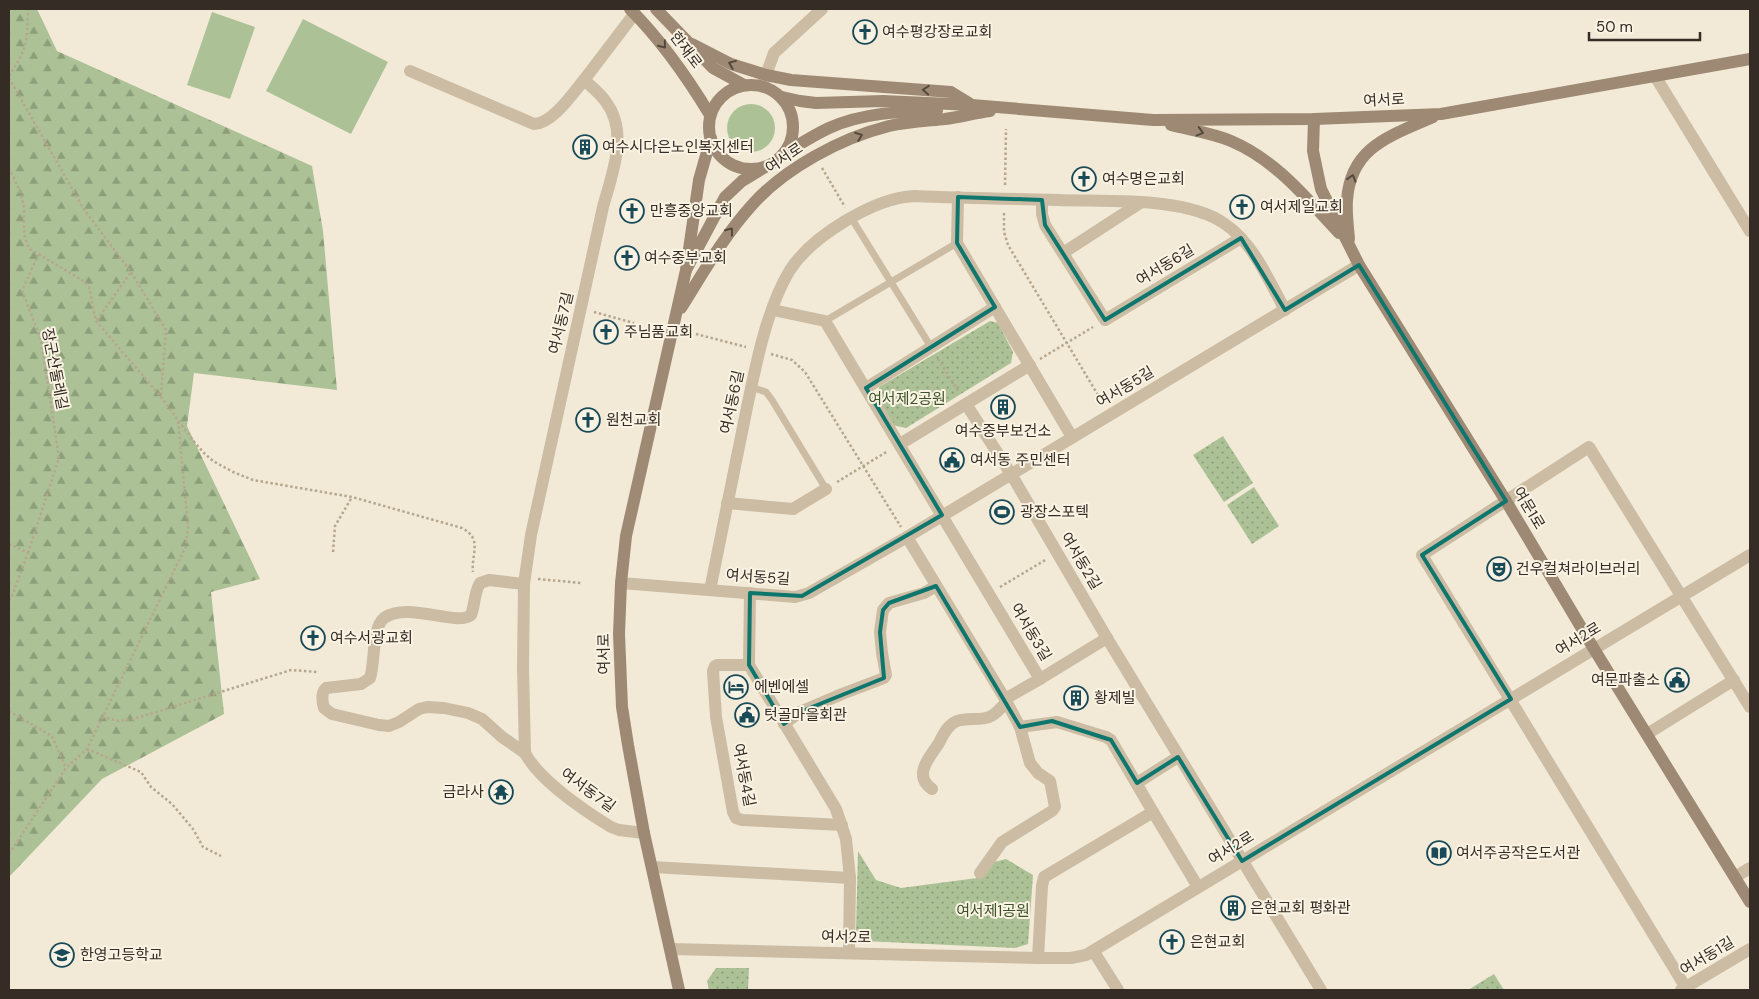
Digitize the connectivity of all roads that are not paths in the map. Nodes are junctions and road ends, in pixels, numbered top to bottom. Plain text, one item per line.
1 (656, 9) edge
2 (822, 9) edge
3 (632, 11) edge
4 (692, 44) junction
5 (1750, 59) edge
6 (410, 71) dead end
7 (1656, 76) junction
8 (584, 80) junction
9 (764, 80) junction
10 (744, 85) junction
11 (782, 97) junction
12 (971, 109) junction
13 (1441, 114) junction
14 (710, 115) junction
15 (1314, 119) junction
16 (1153, 120) junction
17 (710, 138) junction
18 (783, 154) junction
19 (765, 167) junction
20 (958, 197) junction
21 (1042, 200) junction
22 (1140, 202) junction
23 (852, 219) junction
24 (1750, 231) edge
25 (1241, 238) junction
26 (957, 243) junction
27 (1349, 244) junction
28 (1063, 253) junction
29 (1359, 265) junction
30 (686, 270) junction
31 (890, 282) junction
32 (995, 307) junction
33 (773, 310) junction
34 (1285, 310) junction
35 (676, 316) junction
36 (825, 321) junction
37 (931, 347) junction
38 (1030, 365) junction
39 (751, 387) junction
40 (866, 388) junction
41 (966, 404) junction
42 (1072, 437) junction
43 (900, 444) junction
44 (1010, 474) junction
45 (826, 489) joint
46 (1506, 501) junction
47 (728, 503) junction
48 (942, 515) junction
49 (907, 537) junction
50 (1750, 555) edge
51 (524, 581) junction
52 (621, 583) junction
53 (936, 586) junction
54 (710, 590) junction
55 (750, 593) junction
56 (1682, 596) junction
57 (1107, 638) junction
58 (1594, 649) junction
59 (749, 665) junction
60 (1040, 679) junction
61 (1734, 680) junction
62 (1511, 699) junction
63 (1006, 701) junction
64 (1750, 707) edge
65 (784, 724) junction
66 (1020, 727) junction
67 (1647, 734) junction
68 (525, 753) junction
69 (1178, 756) junction
70 (1137, 783) junction
71 (932, 789) dead end
72 (1153, 812) junction
73 (842, 825) junction
74 (644, 833) junction
75 (1242, 860) junction
76 (652, 868) junction
77 (1750, 868) edge
78 (980, 872) dead end
79 (1735, 877) junction
80 (850, 878) junction
81 (1198, 887) junction
82 (1750, 902) edge
83 (670, 949) junction
84 (1750, 949) edge
85 (1094, 952) junction
86 (849, 953) junction
87 (1038, 958) junction
88 (1683, 989) edge
89 (679, 990) edge
90 (1118, 990) edge
91 (1321, 990) edge

1 - 4 street, 한재로
2 - 9 street
3 - 8 street
3 -> 14 street, 한재로
9 -> 4 street
4 - 10 street, 한재로
5 - 7 street, 여서로
6 - 8 street
7 - 13 street, 여서로
7 - 24 street
8 - 51 street, 여서동7길
9 - 10 street
9 - 11 street
12 -> 9 street
10 - 14 street
11 - 12 street, 여서로
11 - 18 street
12 - 16 street, 여서로
12 - 18 street, 여서로
35 -> 12 street, 여서로
13 - 15 street, 여서로
27 -> 13 street
14 - 17 street
15 - 16 street, 여서로
15 - 27 street, 여문1로
16 -> 27 street
17 - 19 street
17 - 30 street, 여서로
18 - 19 street
19 - 30 street, 여서로
20 - 21 street, 여서동6길
20 - 23 street, 여서동6길
20 - 26 street
21 - 22 street, 여서동6길
21 - 28 street
22 - 25 street, 여서동6길
22 - 28 street
23 - 31 lane
23 - 33 street, 여서동6길
25 - 28 street, 여서동6길
25 - 34 street, 여서동6길
26 - 31 lane
26 - 32 street
27 - 29 street, 여문1로
29 - 34 street, 여서동5길
29 - 46 street, 여문1로
30 - 35 street, 여서로
31 - 36 lane
31 - 37 lane
32 - 37 street
32 - 38 street
33 - 36 street
33 - 39 street, 여서동6길
34 - 42 street, 여서동5길
35 - 52 street, 여서로
36 - 40 street
37 - 40 street
38 - 41 street
38 - 42 street
39 - 45 lane
39 - 47 street, 여서동6길
40 - 43 street
41 - 43 street
41 - 44 street
42 - 44 street, 여서동5길
43 - 48 street
44 - 48 street, 여서동5길
44 - 57 street, 여서동2길
45 - 47 street
46 - 56 street
46 - 58 street, 여문1로
46 - 62 street
47 - 54 street, 여서동6길
48 - 49 street, 여서동5길
48 - 60 street, 여서동3길
49 - 53 street
49 - 55 street, 여서동5길
50 - 56 street, 여서2로
51 - 68 street, 여서동7길
51 - 68 street, 여서동7길
52 - 54 street, 여서동5길
52 - 74 street, 여서로
53 - 63 street
53 - 65 street
54 - 55 street, 여서동5길
55 - 59 street
56 - 58 street, 여서2로
56 - 61 street
57 - 60 street
57 - 69 street, 여서동2길
58 - 62 street, 여서2로
58 - 67 street, 여문1로
59 - 65 street
59 - 73 street, 여서동4길
60 - 63 street, 여서동3길
61 - 64 street
61 - 67 street
62 - 75 street, 여서2로
62 - 88 street
63 - 66 street
63 - 71 street, 여서동3길
65 - 73 street
66 - 70 street
66 - 78 street
67 - 79 street, 여문1로
68 - 74 street, 여서동7길
69 - 70 street
69 - 75 street, 여서동2길
70 - 72 street
72 - 81 street
72 - 87 street
73 - 80 street
74 - 76 street, 여서로
75 - 81 street, 여서2로
75 - 91 street, 여서동2길
76 - 80 street
76 - 83 street, 여서로
77 - 79 street
79 - 82 street, 여문1로
80 - 86 street
81 - 85 street, 여서2로
83 - 86 street, 여서2로
83 - 89 street, 여서로
84 - 88 street, 여서동1길
85 - 87 street, 여서2로
85 - 90 street
86 - 87 street, 여서2로

